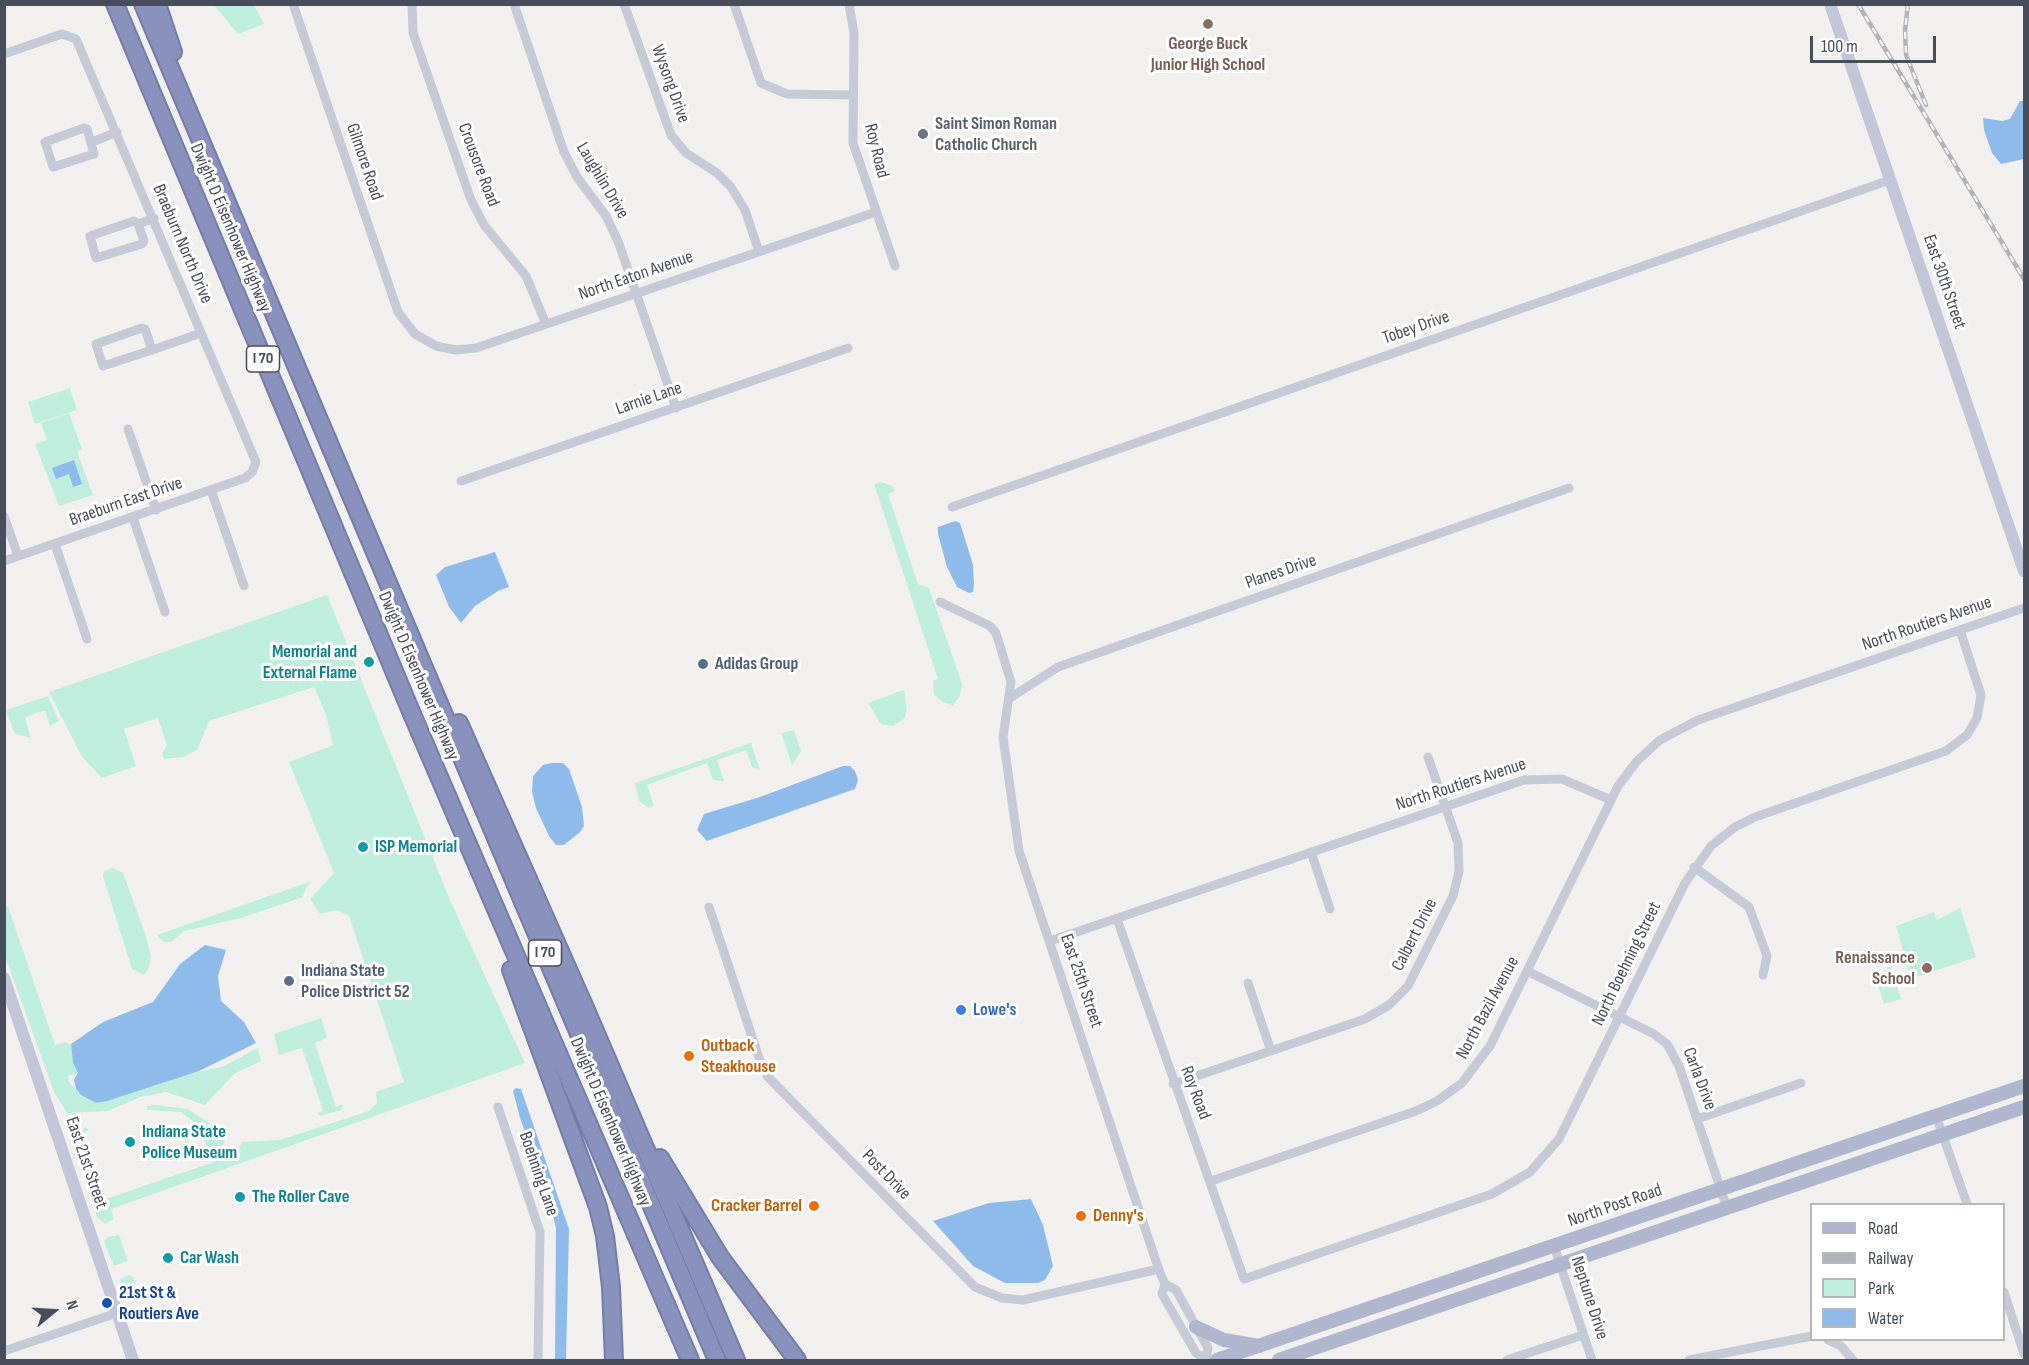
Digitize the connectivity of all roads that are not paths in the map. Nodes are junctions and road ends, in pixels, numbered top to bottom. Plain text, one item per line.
1 (115, 4) edge
2 (143, 4) edge
3 (157, 4) edge
4 (293, 4) edge
5 (412, 4) edge
6 (514, 4) edge
7 (624, 4) edge
8 (734, 4) edge
9 (849, 4) edge
10 (1830, 4) edge
11 (4, 54) edge
12 (852, 95) junction
13 (117, 132) junction
14 (92, 142) junction
15 (208, 158) junction
16 (1890, 180) junction
17 (876, 212) junction
18 (154, 218) junction
19 (138, 224) junction
20 (161, 234) junction
21 (143, 240) junction
22 (759, 252) junction
23 (895, 266) dead end
24 (636, 293) junction
25 (546, 324) junction
26 (410, 328) joint
27 (201, 333) junction
28 (848, 348) dead end
29 (152, 350) junction
30 (676, 408) junction
31 (128, 429) dead end
32 (254, 469) joint
33 (461, 481) dead end
34 (1569, 488) dead end
35 (211, 490) junction
36 (952, 507) dead end
37 (156, 510) junction
38 (4, 516) edge
39 (133, 518) junction
40 (55, 544) junction
41 (372, 547) junction
42 (18, 556) junction
43 (4, 561) edge
44 (2025, 571) edge
45 (244, 586) dead end
46 (940, 602) dead end
47 (2025, 608) edge
48 (165, 612) dead end
49 (1960, 630) junction
50 (87, 639) dead end
51 (1010, 698) junction
52 (412, 714) junction
53 (1428, 757) dead end
54 (1611, 800) junction
55 (1445, 806) junction
56 (1311, 852) junction
57 (1694, 867) junction
58 (709, 907) dead end
59 (1330, 909) dead end
60 (1117, 919) junction
61 (1050, 941) junction
62 (1527, 971) junction
63 (1763, 975) dead end
64 (4, 978) edge
65 (1248, 983) dead end
66 (586, 1010) junction
67 (1619, 1017) junction
68 (1271, 1051) junction
69 (1801, 1083) dead end
70 (1173, 1084) junction
71 (2025, 1086) edge
72 (498, 1107) dead end
73 (2025, 1107) edge
74 (1936, 1116) junction
75 (1697, 1119) junction
76 (1943, 1135) junction
77 (1210, 1181) junction
78 (1720, 1189) junction
79 (1967, 1203) edge
80 (1727, 1209) junction
81 (1554, 1246) junction
82 (1561, 1265) junction
83 (1159, 1269) junction
84 (1244, 1278) joint
85 (1165, 1284) junction
86 (2005, 1295) edge
87 (117, 1313) junction
88 (1196, 1327) junction
89 (1583, 1335) junction
90 (1810, 1336) edge
91 (1830, 1341) edge
92 (1259, 1346) junction
93 (4, 1351) edge
94 (2025, 1354) edge
95 (1725, 1357) edge
96 (133, 1360) edge
97 (538, 1360) edge
98 (614, 1360) edge
99 (690, 1360) edge
100 (717, 1360) edge
101 (736, 1360) edge
102 (797, 1360) edge
103 (1210, 1360) edge
104 (1279, 1360) edge
105 (1507, 1360) edge
106 (1592, 1360) edge
107 (1689, 1360) edge
108 (1853, 1360) edge

1 - 52 highway, Dwight D Eisenhower Highway / I 70
2 - 15 highway, Dwight D Eisenhower Highway / I 70
3 - 15 highway
4 - 26 street, Gilmore Road
5 - 25 street, Crousore Road
6 - 24 street, Laughlin Drive
7 - 22 street, Wysong Drive
8 - 12 street
9 - 12 street, Roy Road
10 - 16 main road, East 30th Street
11 - 13 street, Braeburn North Drive
12 - 17 street, Roy Road
13 - 14 street
13 - 18 street, Braeburn North Drive
14 - 14 street
15 - 41 highway, Dwight D Eisenhower Highway / I 70
16 - 36 street, Tobey Drive
16 - 44 main road, East 30th Street
17 - 22 street, North Eaton Avenue
17 - 23 street, Roy Road
18 - 19 street
18 - 20 street, Braeburn North Drive
19 - 21 street
19 - 21 street
20 - 21 street
20 - 27 street, Braeburn North Drive
22 - 24 street, North Eaton Avenue
24 - 25 street, North Eaton Avenue
24 - 30 street, Laughlin Drive
25 - 26 street, North Eaton Avenue
27 - 29 street
27 - 32 street, Braeburn North Drive
28 - 30 street, Larnie Lane
29 - 29 street
30 - 33 street, Larnie Lane
31 - 37 street
32 - 35 street, Braeburn East Drive
34 - 51 street, Planes Drive
35 - 37 street, Braeburn East Drive
35 - 45 street
37 - 39 street, Braeburn East Drive
38 - 42 street
39 - 40 street, Braeburn East Drive
39 - 48 street
40 - 42 street, Braeburn East Drive
40 - 50 street
41 - 66 highway
41 - 100 highway, Dwight D Eisenhower Highway / I 70
42 - 43 street, Braeburn East Drive
46 - 51 street, East 25th Street
47 - 49 street, North Routiers Avenue
49 - 54 street, North Routiers Avenue
49 - 57 street, North Boehning Street
51 - 61 street, East 25th Street
52 - 98 highway
52 - 99 highway, Dwight D Eisenhower Highway / I 70
53 - 55 street, Calbert Drive
54 - 55 street, North Routiers Avenue
54 - 62 street, North Bazil Avenue
55 - 56 street, North Routiers Avenue
55 - 68 street, Calbert Drive
56 - 59 street
56 - 60 street, North Routiers Avenue
57 - 63 street
57 - 67 street, North Boehning Street
58 - 83 street, Post Drive
60 - 61 street, North Routiers Avenue
60 - 70 street, Roy Road
61 - 83 street, East 25th Street
62 - 67 street, Carla Drive
62 - 77 street, North Bazil Avenue
64 - 87 main road, East 21st Street
65 - 68 street
66 - 101 highway
66 - 102 highway
67 - 75 street, Carla Drive
67 - 84 street, North Boehning Street
68 - 70 street, Calbert Drive
69 - 75 street
70 - 77 street, Roy Road
71 - 74 main road, North Post Road
72 - 97 street, Boehning Lane
73 - 76 main road
74 - 76 street
74 - 78 main road, North Post Road
75 - 78 street, Carla Drive
76 - 79 street
76 - 80 main road
77 - 84 street, Roy Road
78 - 80 street, Carla Drive
78 - 81 main road, North Post Road
80 - 82 main road
81 - 82 street, Neptune Drive
81 - 92 main road, North Post Road
82 - 89 street, Neptune Drive
82 - 104 main road
83 - 85 street, East 25th Street
85 - 88 street, East 25th Street
85 - 103 street, East 25th Street
86 - 94 street
87 - 93 street
87 - 96 main road, East 21st Street
88 - 92 main road
88 - 103 street, East 25th Street
89 - 105 street
89 - 106 street, Neptune Drive
90 - 95 street
91 - 108 street
92 - 103 main road, North Post Road
95 - 107 street

